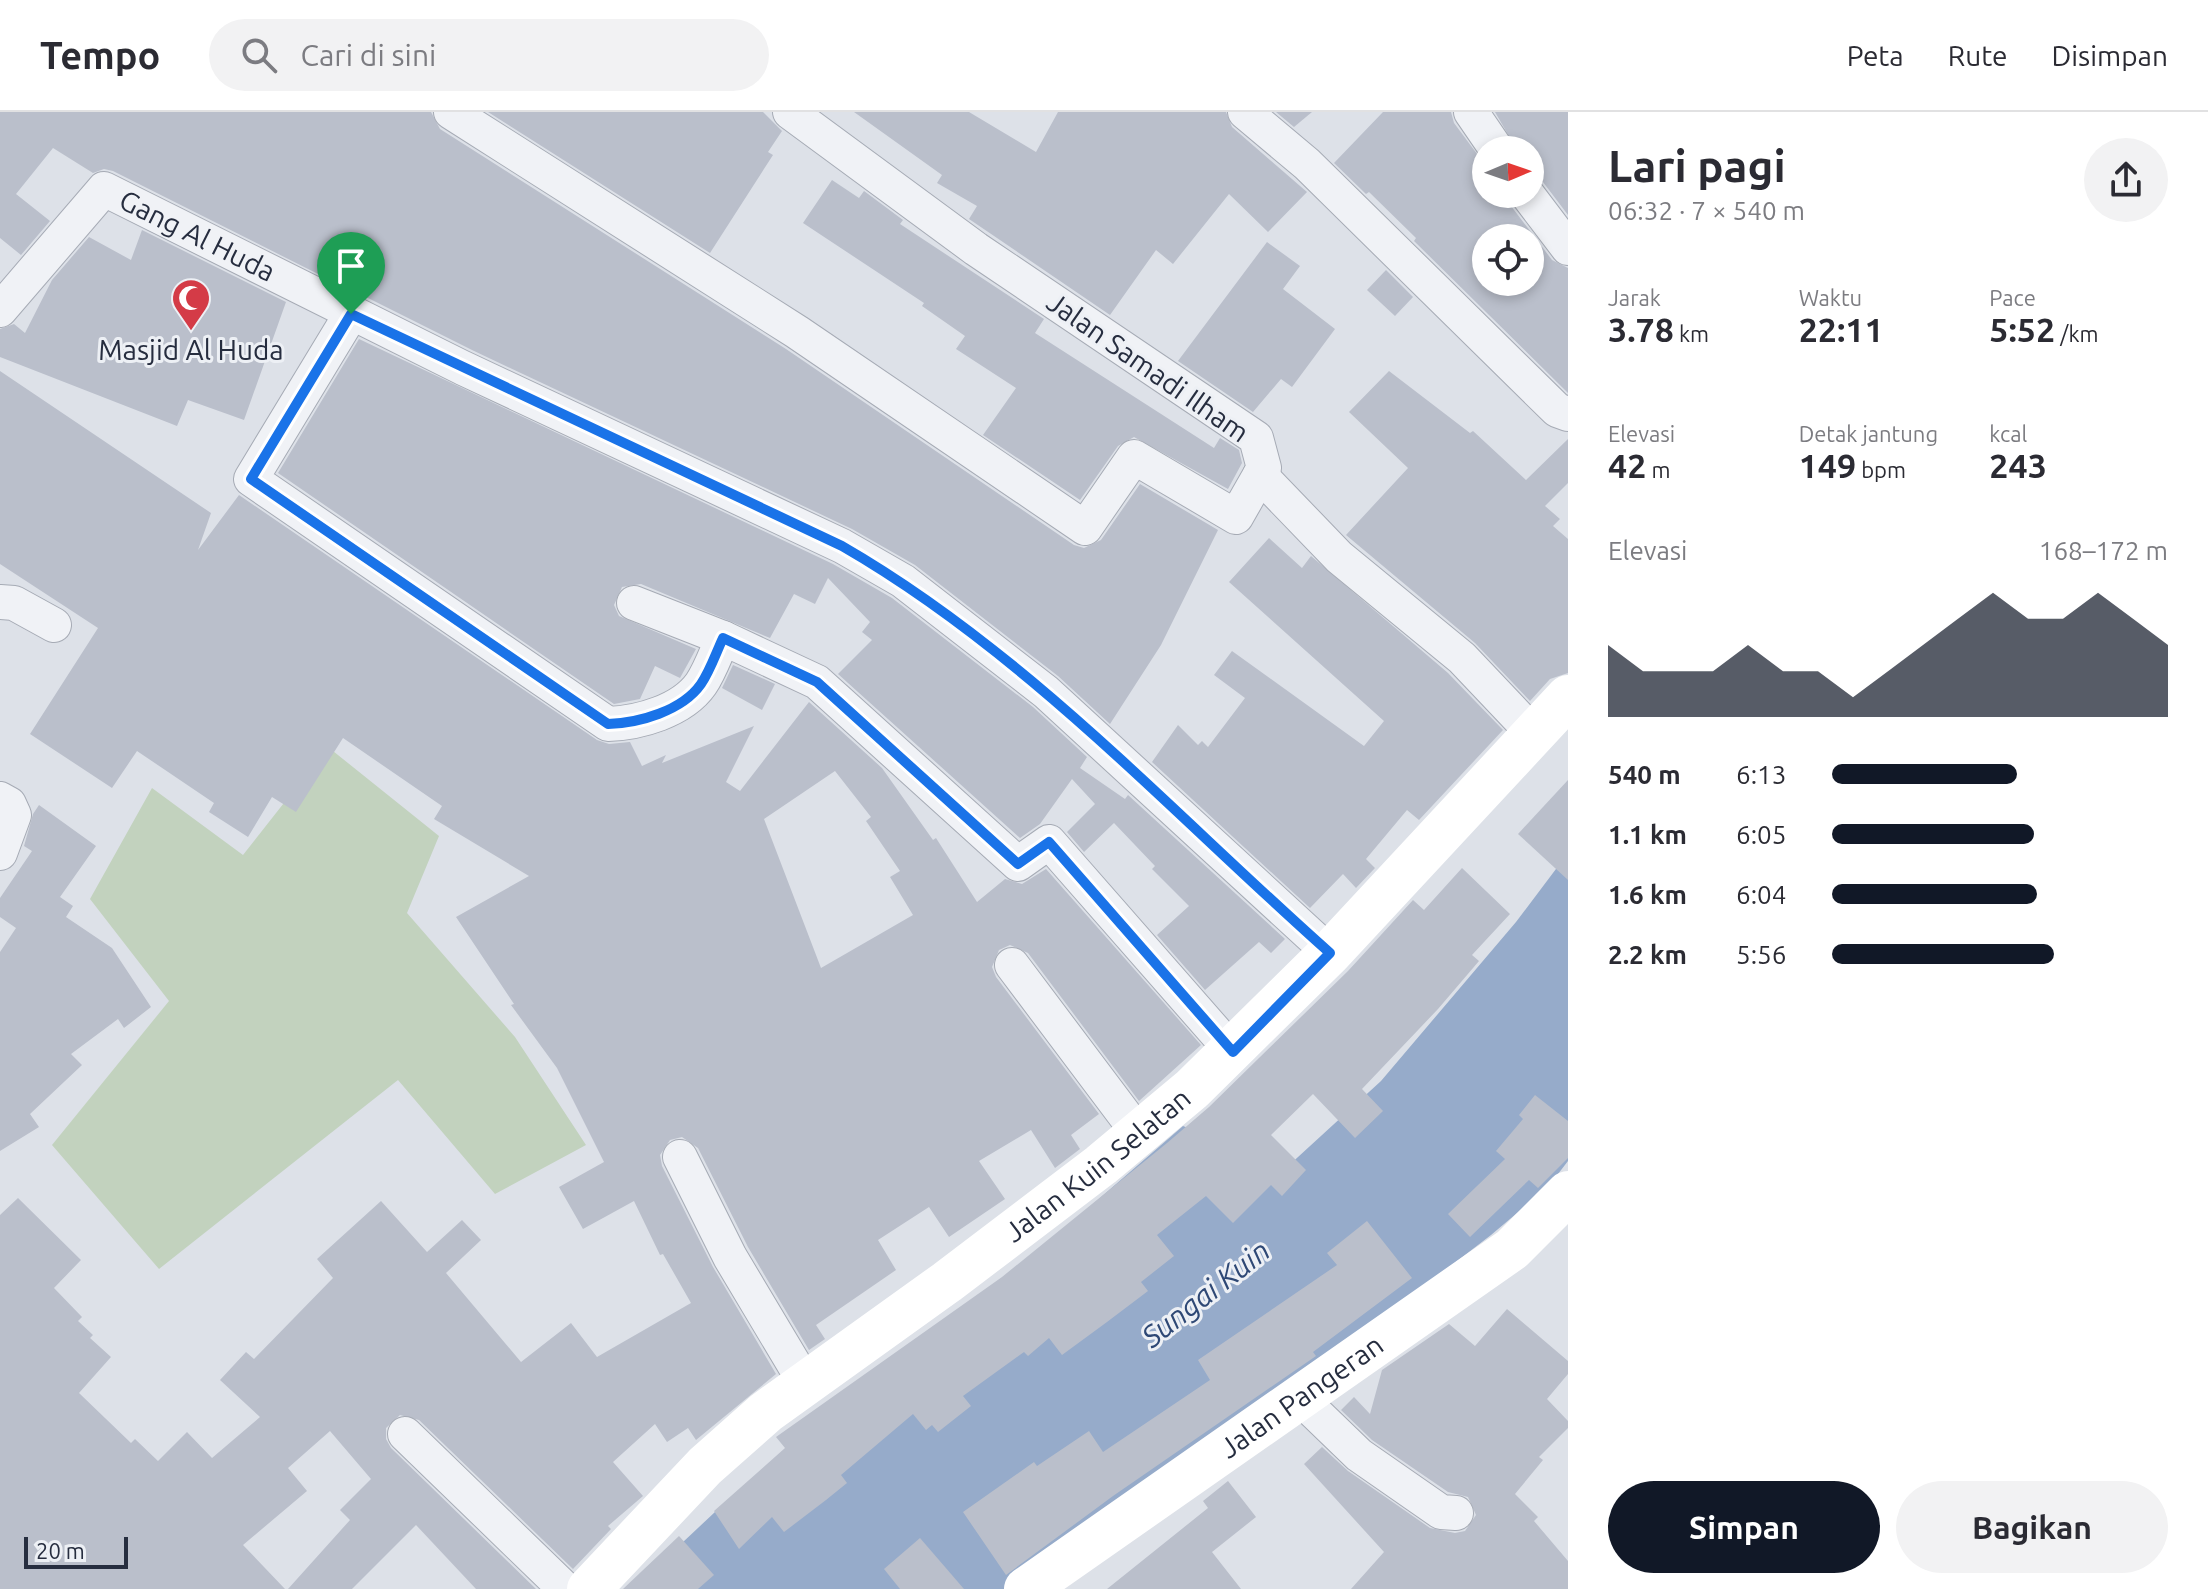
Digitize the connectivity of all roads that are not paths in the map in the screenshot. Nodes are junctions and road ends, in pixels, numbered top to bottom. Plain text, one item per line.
1 (790, 112) edge
2 (1245, 112) edge
3 (1471, 112) edge
4 (464, 116) edge
5 (1487, 136) edge
6 (1538, 208) edge
7 (1568, 248) edge
8 (0, 310) edge
9 (351, 314) junction
10 (1568, 414) edge
11 (1260, 475) junction
12 (0, 602) edge
13 (634, 603) dead end
14 (54, 625) dead end
15 (723, 638) junction
16 (1568, 697) edge
17 (1535, 735) junction
18 (0, 799) edge
19 (0, 853) edge
20 (1330, 953) junction
21 (1012, 965) dead end
22 (1233, 1052) junction
23 (1139, 1134) junction
24 (680, 1157) dead end
25 (1568, 1193) edge
26 (807, 1386) junction
27 (1301, 1399) junction
28 (405, 1434) dead end
29 (1456, 1513) dead end
30 (565, 1589) edge
31 (589, 1589) edge
32 (1026, 1589) edge

1 - 11 street, Jalan Samadi Ilham
2 - 10 street
3 - 5 street
4 - 11 street, Jalan Samadi Ilham
6 - 7 street
8 - 9 street, Gang Al Huda
9 - 15 street
9 - 20 street, Gang Al Huda
11 - 17 street
12 - 14 street
13 - 15 street
15 - 22 street
16 - 17 street, Jalan Kuin Selatan
17 - 20 street, Jalan Kuin Selatan
18 - 19 street
20 - 22 street, Jalan Kuin Selatan
21 - 23 street
22 - 23 street, Jalan Kuin Selatan
23 - 26 street, Jalan Kuin Selatan
24 - 26 street
25 - 27 street, Jalan Pangeran
26 - 31 street, Jalan Kuin Selatan
27 - 29 street
27 - 32 street, Jalan Pangeran
28 - 30 street

